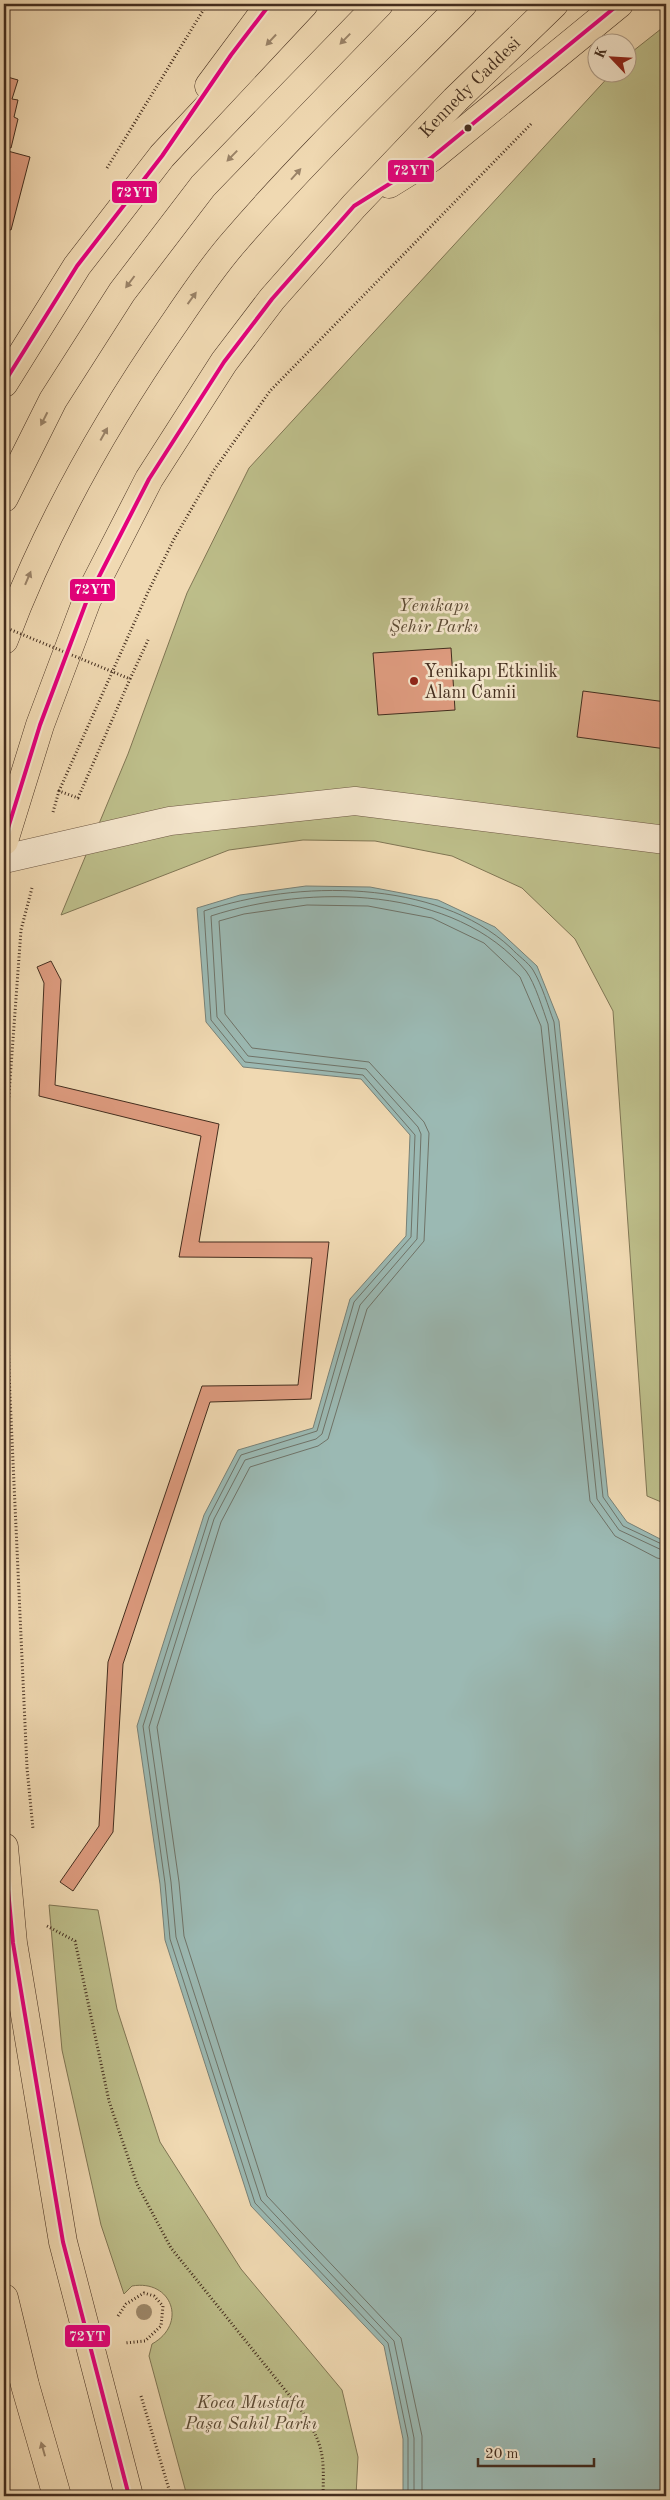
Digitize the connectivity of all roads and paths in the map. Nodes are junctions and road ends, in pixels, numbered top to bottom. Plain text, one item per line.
1 (270, 4) edge
2 (304, 4) edge
3 (379, 4) edge
4 (463, 4) edge
5 (554, 4) edge
6 (619, 4) edge
7 (534, 120) dead end
8 (162, 156) junction
9 (354, 206) junction
10 (4, 384) edge
11 (4, 498) edge
12 (4, 627) edge
13 (149, 638) dead end
14 (4, 640) edge
15 (130, 679) junction
16 (83, 787) dead end
17 (59, 791) dead end
18 (666, 840) edge
19 (4, 841) edge
20 (42, 852) junction
21 (4, 859) edge
22 (34, 1835) dead end
23 (4, 1847) edge
24 (43, 1933) dead end
25 (4, 2298) edge
26 (114, 2310) dead end
27 (122, 2335) dead end
28 (125, 2343) junction
29 (127, 2352) dead end
30 (138, 2388) dead end
31 (57, 2496) edge
32 (129, 2496) edge
33 (171, 2496) edge
34 (323, 2496) edge

1 - 8 main road
2 -> 8 main road
3 -> 11 main road
14 -> 4 main road
5 - 9 main road, Kennedy Caddesi
6 - 9 main road
7 - 17 path
8 - 10 main road
9 - 19 main road, Kennedy Caddesi
12 - 15 path, bridge
13 - 15 path, bridge
15 - 16 path
18 - 20 street
20 - 21 street
20 - 22 path
23 - 32 main road
24 - 34 path
31 -> 25 main road
26 - 28 path
27 - 28 path
28 - 29 path
30 - 33 path

